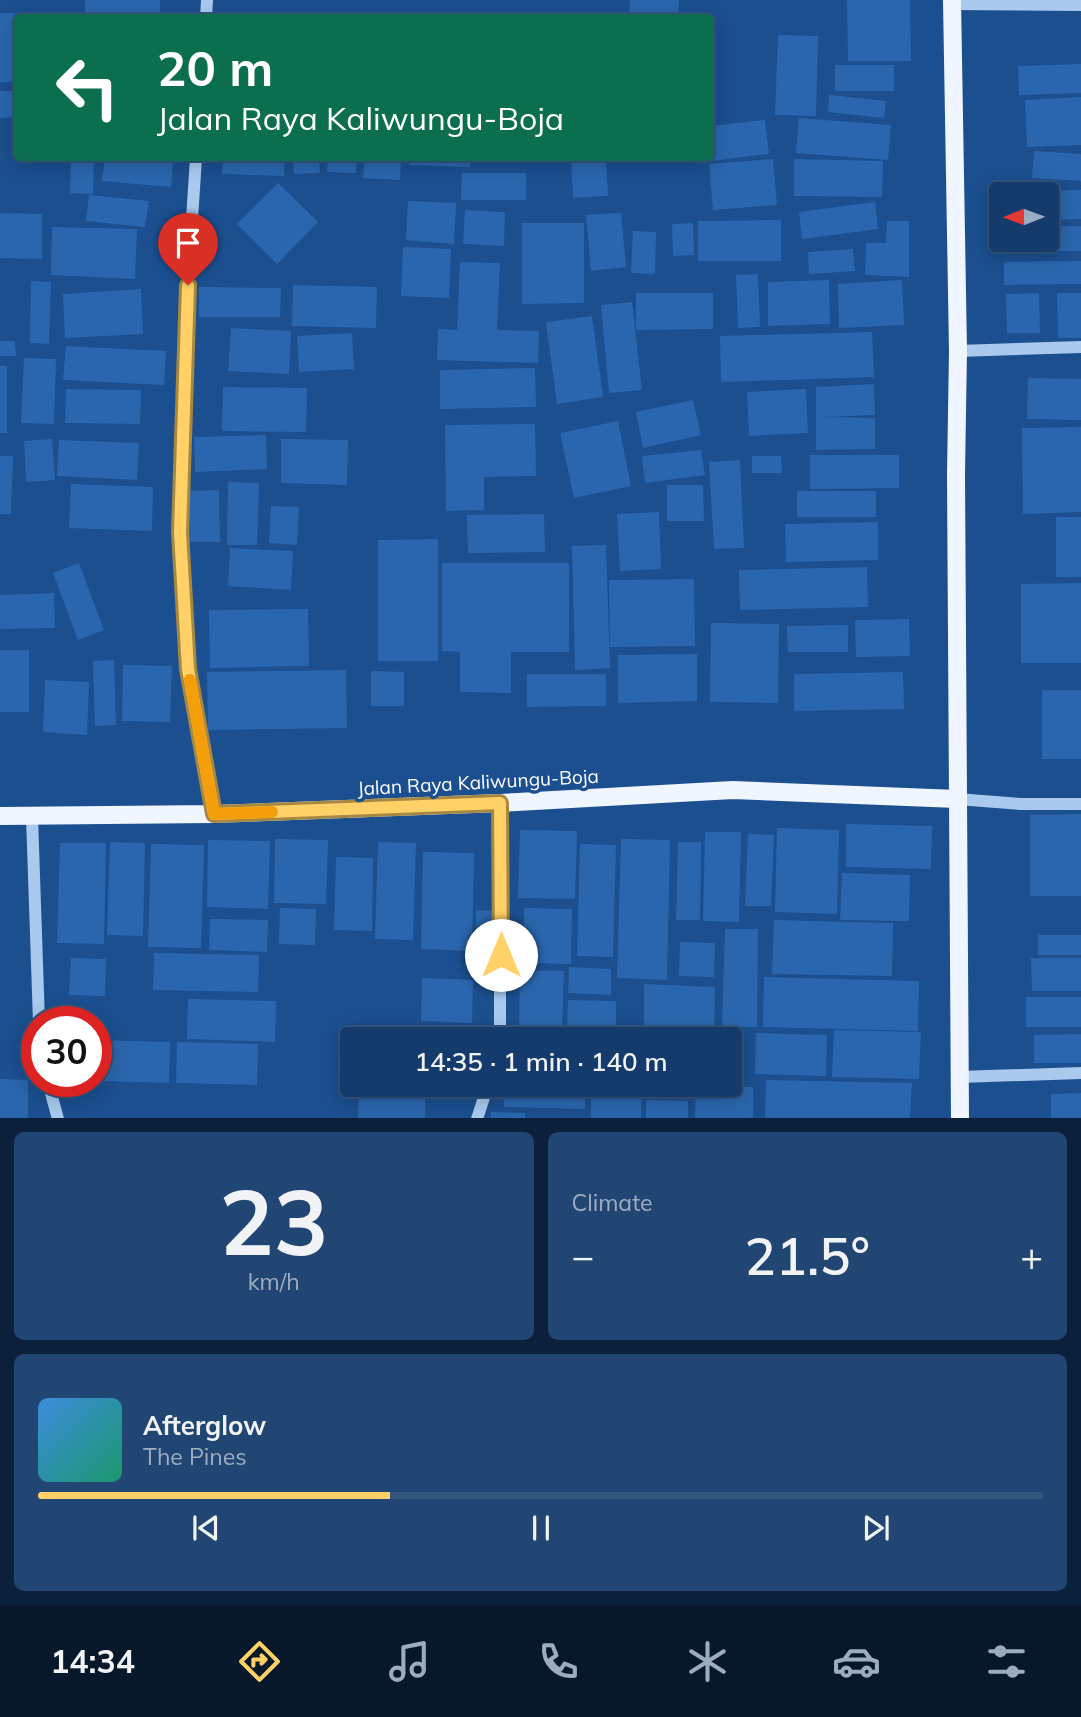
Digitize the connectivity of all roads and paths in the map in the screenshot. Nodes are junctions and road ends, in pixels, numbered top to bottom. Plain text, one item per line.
1 (952, 2) edge
2 (1081, 5) edge
3 (196, 161) edge
4 (1081, 347) edge
5 (958, 351) junction
6 (957, 799) junction
7 (500, 803) junction
8 (1081, 804) edge
9 (214, 814) junction
10 (0, 816) edge
11 (32, 817) junction
12 (38, 1006) edge
13 (500, 1027) edge
14 (1081, 1073) edge
15 (959, 1077) junction
16 (52, 1097) edge
17 (484, 1097) edge
18 (58, 1118) edge
19 (477, 1118) edge
20 (960, 1118) edge

1 - 2 street
1 - 5 main road
3 - 9 street
4 - 5 street
5 - 6 main road
6 - 7 main road, Jalan Raya Kaliwungu-Boja
6 - 8 street
6 - 15 main road
7 - 9 main road, Jalan Raya Kaliwungu-Boja
7 - 13 street
9 - 11 main road, Jalan Raya Kaliwungu-Boja
10 - 11 main road, Jalan Raya Kaliwungu-Boja
11 - 12 street
14 - 15 street
15 - 20 main road
16 - 18 street
17 - 19 street

